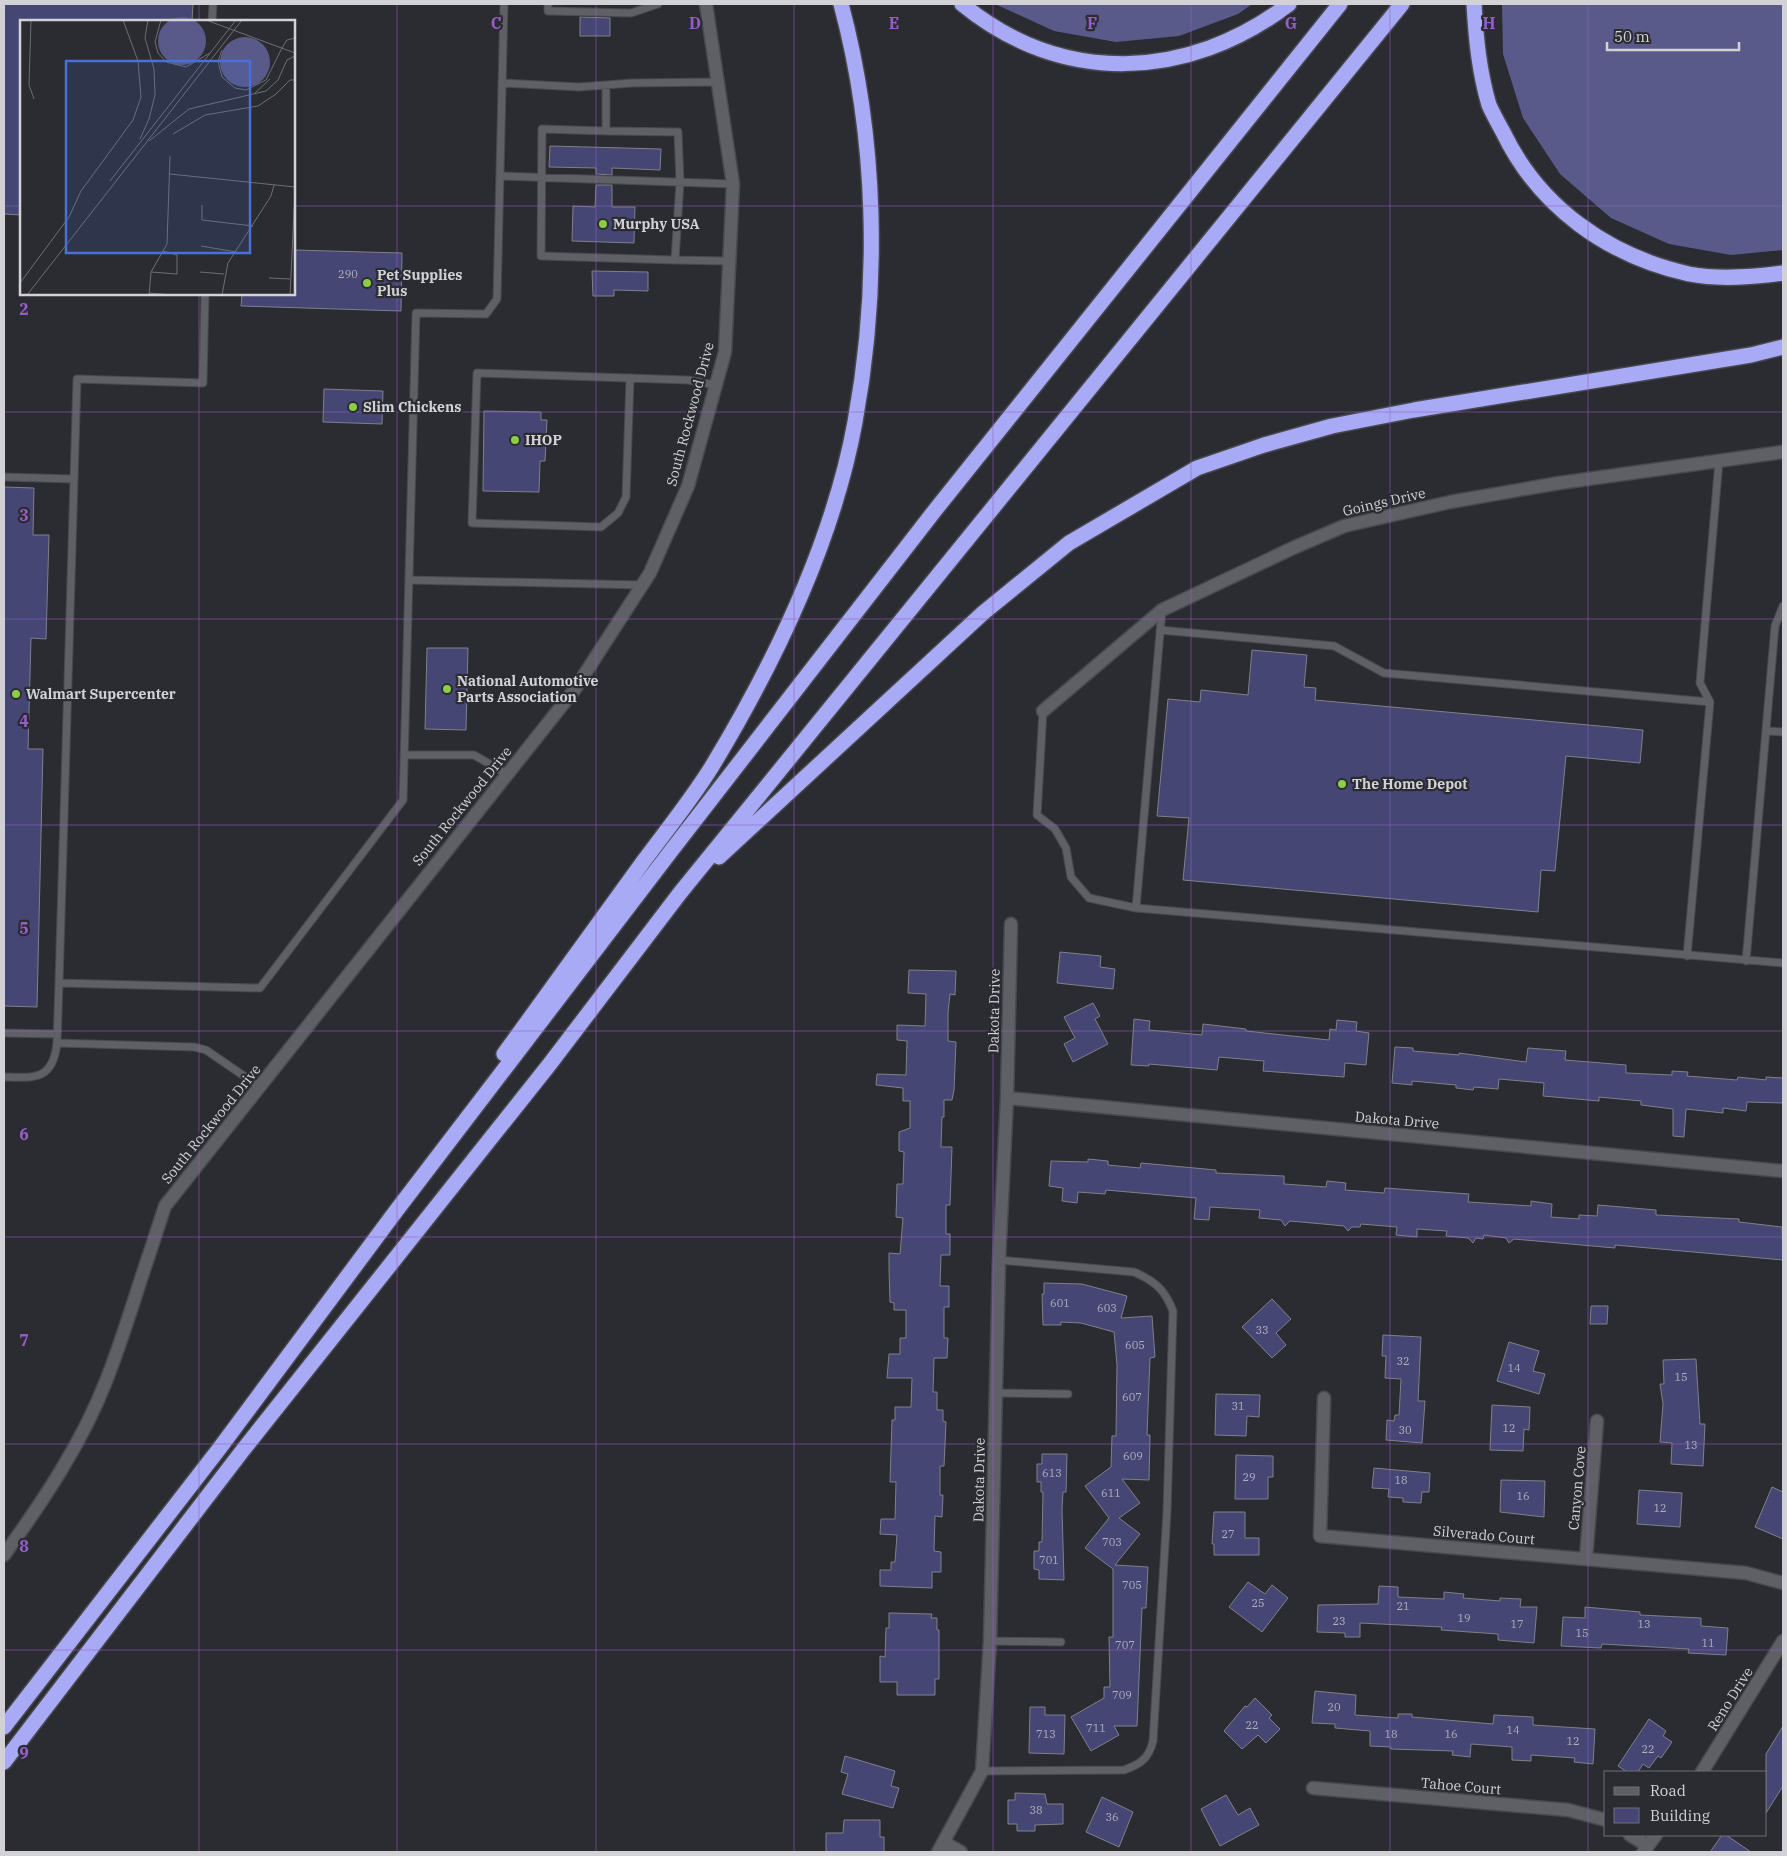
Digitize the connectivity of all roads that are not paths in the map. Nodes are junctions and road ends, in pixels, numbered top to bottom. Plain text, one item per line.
1 (213, 4) edge
2 (504, 4) edge
3 (548, 4) edge
4 (658, 4) edge
5 (706, 4) edge
6 (841, 4) edge
7 (962, 4) edge
8 (1289, 4) edge
9 (1340, 4) edge
10 (1402, 4) edge
11 (1474, 4) edge
12 (212, 20) edge
13 (717, 82) junction
14 (502, 83) junction
15 (606, 85) junction
16 (606, 131) junction
17 (500, 176) junction
18 (541, 178) junction
19 (680, 182) junction
20 (733, 184) junction
21 (675, 260) junction
22 (729, 261) junction
23 (1783, 273) edge
24 (205, 295) edge
25 (1783, 340) edge
26 (1783, 347) edge
27 (1751, 355) junction
28 (630, 378) junction
29 (716, 385) junction
30 (1783, 452) edge
31 (1719, 461) junction
32 (4, 477) edge
33 (74, 479) junction
34 (409, 580) junction
35 (643, 585) junction
36 (1783, 606) edge
37 (1162, 610) junction
38 (1160, 630) junction
39 (1710, 702) junction
40 (1043, 711) joint
41 (1766, 730) junction
42 (1783, 732) edge
43 (405, 755) junction
44 (507, 774) junction
45 (680, 893) junction
46 (1136, 908) junction
47 (1011, 924) dead end
48 (1687, 956) junction
49 (1746, 961) junction
50 (1783, 963) edge
51 (59, 983) junction
52 (4, 1033) edge
53 (57, 1034) junction
54 (56, 1043) junction
55 (4, 1077) edge
56 (260, 1087) junction
57 (1007, 1098) junction
58 (1783, 1171) edge
59 (396, 1212) junction
60 (999, 1260) junction
61 (996, 1393) junction
62 (1068, 1394) dead end
63 (1324, 1398) dead end
64 (1597, 1421) dead end
65 (4, 1555) edge
66 (1586, 1558) junction
67 (1783, 1583) edge
68 (990, 1641) junction
69 (1783, 1641) edge
70 (1061, 1642) dead end
71 (4, 1727) edge
72 (4, 1762) edge
73 (982, 1771) junction
74 (1703, 1771) edge
75 (1313, 1788) dead end
76 (1604, 1819) edge
77 (1631, 1836) edge
78 (1655, 1836) edge
79 (942, 1848) edge
80 (1646, 1849) edge
81 (961, 1852) edge

1 - 12 lane
2 - 14 lane
3 - 4 lane
5 - 13 street, South Rockwood Drive
6 - 59 highway
7 - 8 highway
9 - 59 highway
10 - 45 highway
11 - 23 highway
13 - 15 lane
13 - 20 street, South Rockwood Drive
14 - 15 lane
14 - 17 lane
15 - 16 lane
16 - 18 lane
16 - 19 lane
17 - 18 lane
17 - 34 lane
18 - 19 lane
18 - 21 lane
19 - 20 lane
19 - 21 lane
20 - 22 street, South Rockwood Drive
21 - 22 lane
22 - 29 street, South Rockwood Drive
24 - 33 lane
25 - 27 highway
26 - 27 highway
27 - 45 highway
28 - 28 lane
28 - 29 lane
29 - 35 street, South Rockwood Drive
30 - 31 street, Goings Drive
31 - 37 street, Goings Drive
31 - 39 lane
32 - 33 lane
33 - 51 lane
34 - 35 lane
34 - 43 lane
35 - 44 street, South Rockwood Drive
36 - 41 lane
37 - 38 lane
37 - 40 street, Goings Drive
38 - 39 lane
38 - 46 lane
39 - 48 lane
40 - 46 lane
41 - 42 lane
41 - 49 lane
43 - 44 lane
43 - 51 lane
44 - 56 street, South Rockwood Drive
45 - 72 highway
46 - 48 lane
47 - 57 street, Dakota Drive
48 - 49 lane
49 - 50 lane
51 - 53 lane
52 - 53 lane
53 - 54 lane
54 - 55 lane
54 - 56 lane
56 - 65 street, South Rockwood Drive
57 - 58 street, Dakota Drive
57 - 60 street, Dakota Drive
59 - 71 highway
60 - 61 street, Dakota Drive
60 - 73 lane
61 - 62 lane
61 - 68 street, Dakota Drive
63 - 66 street, Silverado Court
64 - 66 street, Canyon Cove
66 - 67 street, Silverado Court
68 - 70 lane
68 - 73 street, Dakota Drive
69 - 74 street, Reno Drive
73 - 79 street, Dakota Drive
75 - 76 street, Tahoe Court
77 - 80 street
78 - 80 street
79 - 81 street

